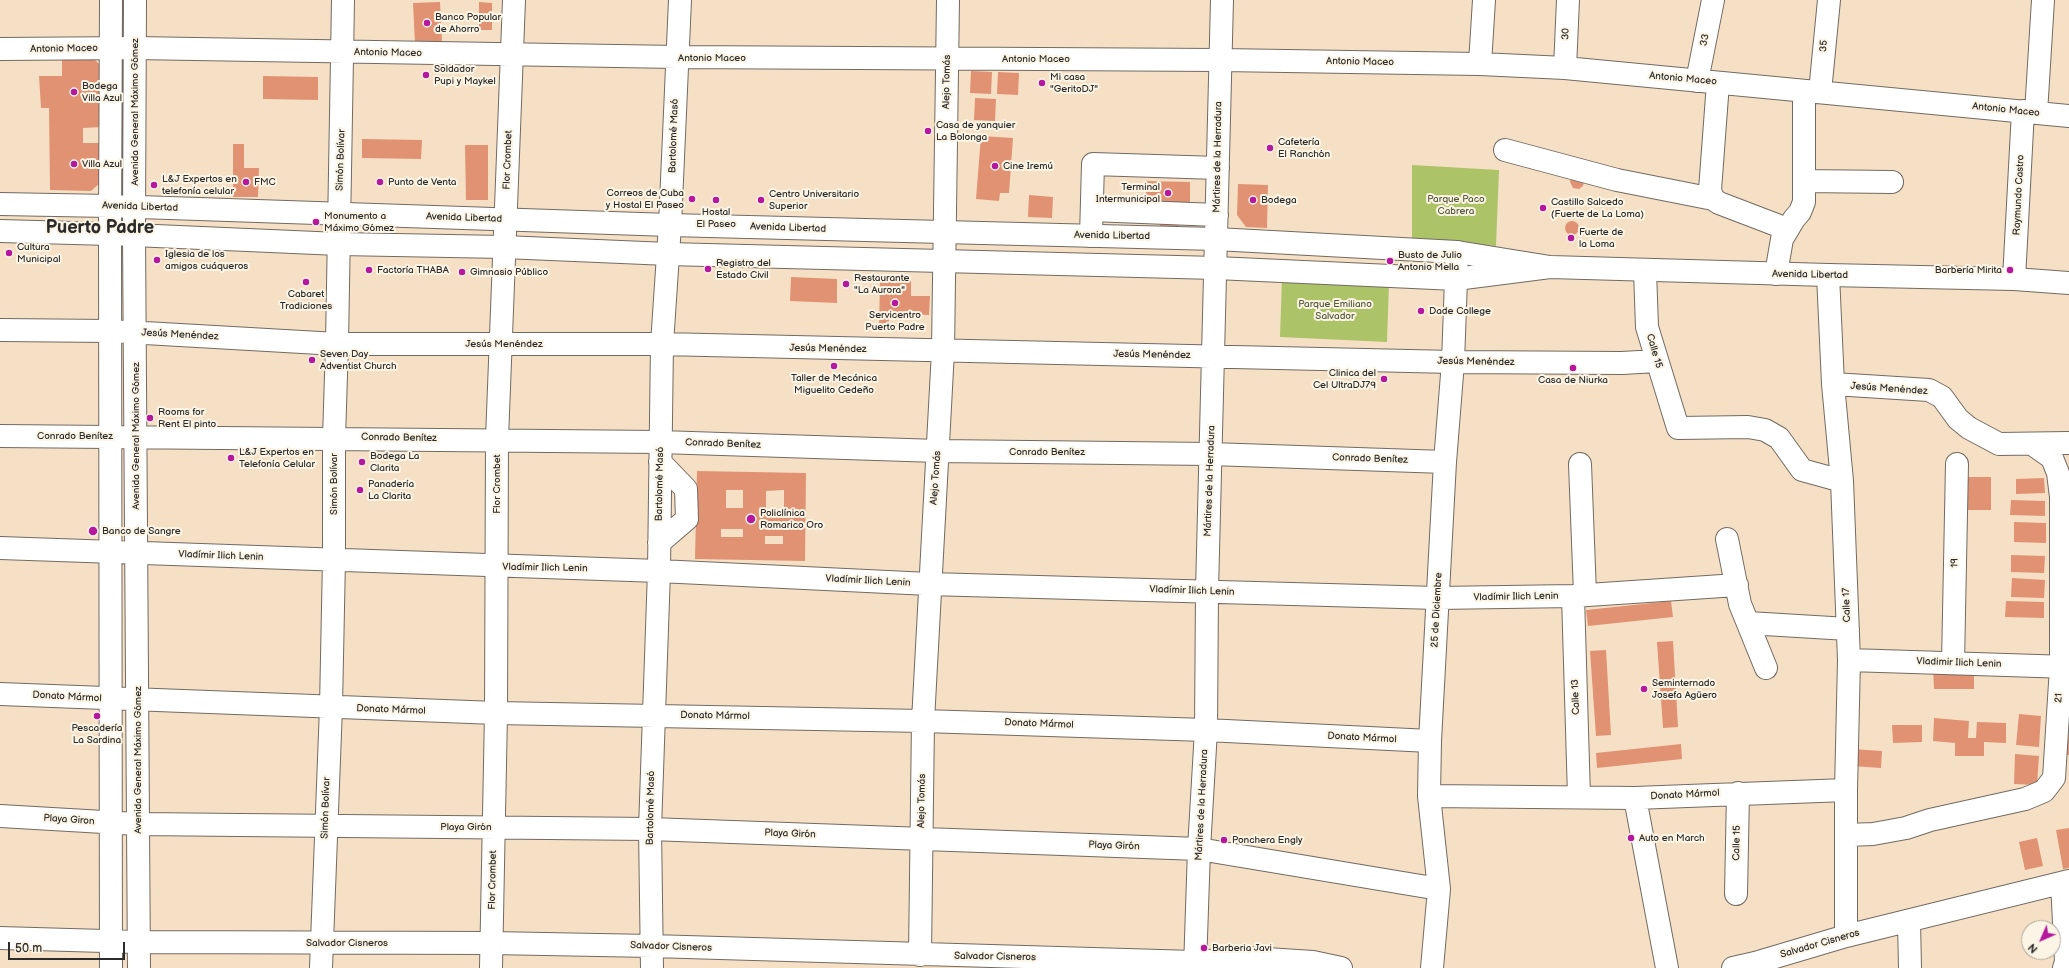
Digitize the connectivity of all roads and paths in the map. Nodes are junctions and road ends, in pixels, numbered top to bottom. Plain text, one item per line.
1 (111, 0) edge
2 (135, 0) edge
3 (343, 0) edge
4 (514, 0) edge
5 (680, 0) edge
6 (948, 0) edge
7 (1222, 0) edge
8 (1484, 0) edge
9 (1568, 0) edge
10 (1713, 0) edge
11 (1829, 0) edge
12 (2043, 0) edge
13 (111, 48) junction
14 (135, 48) junction
15 (0, 49) edge
16 (344, 52) junction
17 (511, 55) junction
18 (677, 58) junction
19 (947, 59) junction
20 (1221, 60) junction
21 (1480, 64) junction
22 (1565, 68) junction
23 (1708, 82) junction
24 (1812, 91) junction
25 (2029, 112) junction
26 (2069, 116) edge
27 (1505, 150) dead end
28 (1218, 168) junction
29 (1804, 181) junction
30 (1892, 182) dead end
31 (1713, 199) junction
32 (0, 204) edge
33 (110, 206) junction
34 (134, 207) junction
35 (1092, 210) junction
36 (339, 214) junction
37 (1217, 215) junction
38 (506, 219) junction
39 (670, 225) junction
40 (1787, 229) junction
41 (0, 231) edge
42 (945, 233) junction
43 (110, 234) junction
44 (134, 235) junction
45 (1091, 236) junction
46 (1216, 239) junction
47 (338, 244) junction
48 (504, 247) junction
49 (1457, 252) junction
50 (668, 254) junction
51 (945, 262) junction
52 (1550, 267) junction
53 (1216, 268) junction
54 (1645, 270) junction
55 (1776, 274) junction
56 (1828, 276) junction
57 (1456, 279) junction
58 (2014, 279) junction
59 (2069, 283) edge
60 (0, 330) edge
61 (110, 331) junction
62 (135, 333) junction
63 (338, 344) junction
64 (501, 344) junction
65 (662, 344) junction
66 (943, 351) junction
67 (1213, 356) junction
68 (1657, 361) junction
69 (1453, 362) junction
70 (1833, 384) junction
71 (0, 436) edge
72 (111, 437) junction
73 (136, 438) junction
74 (334, 438) junction
75 (497, 439) junction
76 (2069, 443) edge
77 (2032, 444) junction
78 (660, 452) junction
79 (938, 452) junction
80 (1212, 454) junction
81 (1445, 462) junction
82 (1580, 464) dead end
83 (1958, 464) dead end
84 (1842, 481) junction
85 (1727, 539) dead end
86 (0, 548) edge
87 (111, 552) junction
88 (136, 553) junction
89 (2065, 554) edge
90 (334, 559) junction
91 (497, 566) junction
92 (659, 571) junction
93 (929, 584) junction
94 (1737, 585) junction
95 (1207, 591) junction
96 (1579, 595) junction
97 (1437, 598) junction
98 (1748, 623) junction
99 (1848, 629) junction
100 (1849, 660) junction
101 (1953, 663) junction
102 (2065, 667) edge
103 (1766, 668) dead end
104 (0, 694) edge
105 (111, 699) junction
106 (137, 700) junction
107 (331, 708) junction
108 (496, 713) junction
109 (654, 715) junction
110 (923, 721) junction
111 (1206, 730) junction
112 (1430, 741) junction
113 (2062, 759) edge
114 (1846, 790) junction
115 (1738, 793) junction
116 (1429, 796) junction
117 (1580, 797) junction
118 (1636, 798) junction
119 (0, 816) edge
120 (111, 823) junction
121 (138, 824) junction
122 (326, 827) junction
123 (494, 827) junction
124 (650, 829) junction
125 (1846, 835) junction
126 (921, 838) junction
127 (1199, 850) junction
128 (2066, 882) edge
129 (1439, 889) junction
130 (1736, 894) dead end
131 (1909, 921) junction
132 (1846, 936) junction
133 (0, 938) edge
134 (111, 941) junction
135 (139, 942) junction
136 (491, 943) junction
137 (321, 944) junction
138 (652, 946) junction
139 (920, 955) junction
140 (772, 959) edge
141 (1195, 965) edge
142 (1756, 966) edge
143 (111, 968) edge
144 (139, 968) edge
145 (321, 968) edge
146 (491, 968) edge
147 (652, 968) edge
148 (1340, 968) edge
149 (1432, 968) edge
150 (1667, 968) edge
151 (1732, 968) edge
152 (1910, 968) edge
153 (2064, 968) edge

1 - 13 street
2 - 14 street, Avenida General Máximo Gómez
3 - 16 street, Simón Bolívar
4 - 17 street, Flor Crombet
5 - 18 street, Bartolomé Masó
6 - 19 street, Alejo Tomás
7 - 20 street, Mártires de la Herradura
8 - 21 street
9 - 22 street, 30
10 - 23 street, 33
11 - 24 street, 35
12 - 25 street, Raymundo Castro
13 - 14 street, Antonio Maceo
13 - 15 street, Antonio Maceo
13 - 33 street
14 - 16 street, Antonio Maceo
14 - 34 street, Avenida General Máximo Gómez
16 - 17 street, Antonio Maceo
16 - 36 street, Simón Bolívar
17 - 18 street, Antonio Maceo
17 - 38 street, Flor Crombet
18 - 19 street, Antonio Maceo
18 - 39 street, Bartolomé Masó
19 - 20 street, Antonio Maceo
19 - 42 street, Alejo Tomás
20 - 21 street, Antonio Maceo
20 - 28 street, Mártires de la Herradura
21 - 22 street, Antonio Maceo
22 - 23 street, Antonio Maceo
23 - 24 street, Antonio Maceo
23 - 31 street, 33
24 - 25 street, Antonio Maceo
24 - 29 street, 35
25 - 26 street, Antonio Maceo
25 - 58 street, Raymundo Castro
27 - 31 street
28 - 35 street
28 - 37 street, Mártires de la Herradura
29 - 30 street
29 - 40 street, 35
31 - 40 street
32 - 33 street, Avenida Libertad
33 - 34 street, Avenida Libertad
33 - 43 street
34 - 36 street, Avenida Libertad
34 - 44 street, Avenida General Máximo Gómez
35 - 37 street
35 - 45 street
36 - 38 street, Avenida Libertad
36 - 47 street, Simón Bolívar
37 - 46 street, Mártires de la Herradura
38 - 39 street, Avenida Libertad
38 - 48 street, Flor Crombet
39 - 42 street, Avenida Libertad
39 - 50 street, Bartolomé Masó
40 - 55 street, 35
41 - 43 street, Avenida Libertad
42 - 45 street, Avenida Libertad
42 - 51 street, Alejo Tomás
43 - 44 street, Avenida Libertad
43 - 61 street
44 - 47 street, Avenida Libertad
44 - 62 street, Avenida General Máximo Gómez
45 - 46 street, Avenida Libertad
46 - 49 street, Avenida Libertad
46 - 53 street, Mártires de la Herradura
47 - 48 street, Avenida Libertad
47 - 63 street, Simón Bolívar
48 - 50 street, Avenida Libertad
48 - 64 street, Flor Crombet
49 - 52 street, Avenida Libertad
49 - 57 street, 25 de Diciembre
50 - 51 street, Avenida Libertad
50 - 65 street, Bartolomé Masó
51 - 53 street, Avenida Libertad
51 - 66 street, Alejo Tomás
52 - 54 street, Avenida Libertad
52 - 57 street, Avenida Libertad
53 - 57 street, Avenida Libertad
53 - 67 street, Mártires de la Herradura
54 - 55 street, Avenida Libertad
54 - 68 street, Calle 15
55 - 56 street, Avenida Libertad
56 - 58 street, Avenida Libertad
56 - 70 street, Calle 17
57 - 69 street, 25 de Diciembre
58 - 59 street, Avenida Libertad
60 - 61 street, Jesús Menéndez
61 - 62 street, Jesús Menéndez
61 - 72 street
62 - 63 street, Jesús Menéndez
62 - 73 street, Avenida General Máximo Gómez
63 - 64 street, Jesús Menéndez
63 - 74 street, Simón Bolívar
64 - 65 street, Jesús Menéndez
64 - 75 street, Flor Crombet
65 - 66 street, Jesús Menéndez
65 - 78 street, Bartolomé Masó
66 - 67 street, Jesús Menéndez
66 - 79 street, Alejo Tomás
67 - 69 street, Jesús Menéndez
67 - 80 street, Mártires de la Herradura
68 - 69 street, Jesús Menéndez
68 - 84 street, Calle 15
69 - 81 street, 25 de Diciembre
70 - 77 street, Jesús Menéndez
70 - 84 street, Calle 17
71 - 72 street, Conrado Benítez
72 - 73 street, Conrado Benítez
72 - 87 street
73 - 74 street, Conrado Benítez
73 - 88 street, Avenida General Máximo Gómez
74 - 75 street, Conrado Benítez
74 - 90 street, Simón Bolívar
75 - 78 street, Conrado Benítez
75 - 91 street, Flor Crombet
76 - 77 street, Jesús Menéndez
77 - 89 street, 21
78 - 79 street, Conrado Benítez
78 - 92 street, Bartolomé Masó
79 - 80 street, Conrado Benítez
79 - 93 street, Alejo Tomás
80 - 81 street, Conrado Benítez
80 - 95 street, Mártires de la Herradura
81 - 97 street, 25 de Diciembre
82 - 96 street, Calle 13
83 - 101 street, 19
84 - 99 street, Calle 17
85 - 94 street
86 - 87 street, Vladímir Ilich Lenin
87 - 88 street, Vladímir Ilich Lenin
87 - 105 street
88 - 90 street, Vladímir Ilich Lenin
88 - 106 street, Avenida General Máximo Gómez
89 - 102 street, 21
90 - 91 street, Vladímir Ilich Lenin
90 - 107 street, Simón Bolívar
91 - 92 street, Vladímir Ilich Lenin
91 - 108 street, Flor Crombet
92 - 93 street, Vladímir Ilich Lenin
92 - 109 street, Bartolomé Masó
93 - 95 street, Vladímir Ilich Lenin
93 - 110 street, Alejo Tomás
94 - 96 street, Vladímir Ilich Lenin
94 - 98 street
95 - 97 street, Vladímir Ilich Lenin
95 - 111 street, Mártires de la Herradura
96 - 97 street, Vladímir Ilich Lenin
96 - 117 street, Calle 13
97 - 112 street, 25 de Diciembre
98 - 99 street
98 - 103 street
99 - 100 street, Calle 17
100 - 101 street, Vladimir Ilich Lenin
100 - 114 street, Calle 17
101 - 102 street, Vladimir Ilich Lenin
102 - 113 street, 21
104 - 105 street, Donato Mármol
105 - 106 street, Donato Mármol
105 - 120 street
106 - 107 street, Donato Mármol
106 - 121 street, Avenida General Máximo Gómez
107 - 108 street, Donato Mármol
107 - 122 street, Simón Bolívar
108 - 109 street, Donato Mármol
108 - 123 street, Flor Crombet
109 - 110 street, Donato Mármol
109 - 124 street, Bartolomé Masó
110 - 111 street, Donato Mármol
110 - 126 street, Alejo Tomás
111 - 112 street, Donato Mármol
111 - 127 street, Mártires de la Herradura
112 - 116 street, 25 de Diciembre
113 - 125 street, 21
114 - 115 street, Donato Mármol
114 - 125 street, Calle 17
115 - 118 street, Donato Mármol
115 - 130 street, Calle 15
116 - 117 street, Donato Mármol
116 - 129 street, 25 de Diciembre
117 - 118 street, Donato Mármol
118 - 150 street
119 - 120 street, Playa Giron
120 - 121 street, Playa Giron
120 - 134 street
121 - 122 street, Playa Girón
121 - 135 street, Avenida General Máximo Gómez
122 - 123 street, Playa Girón
122 - 137 street, Simón Bolívar
123 - 124 street, Playa Girón
123 - 136 street, Flor Crombet
124 - 126 street, Playa Girón
124 - 138 street, Bartolomé Masó
125 - 132 street, Calle 17
126 - 127 street, Playa Girón
126 - 139 street, Alejo Tomás
127 - 129 street, Playa Girón
127 - 141 street, Mártires de la Herradura
128 - 131 street, Salvador Cisneros
128 - 153 street
129 - 149 street, 25 de Diciembre
131 - 132 street, Salvador Cisneros
131 - 152 street
132 - 142 street, Salvador Cisneros
133 - 134 street, Salvador Cisneros
134 - 135 street, Salvador Cisneros
134 - 143 street
135 - 137 street, Salvador Cisneros
135 - 144 street, Avenida General Máximo Gómez
136 - 137 street, Salvador Cisneros
136 - 138 street, Salvador Cisneros
136 - 146 street, Flor Crombet
137 - 145 street, Simón Bolívar
138 - 140 street, Salvador Cisneros
138 - 147 street, Bartolomé Masó
139 - 140 street, Salvador Cisneros
139 - 141 street, Salvador Cisneros
141 - 148 street, Salvador Cisneros
142 - 151 street, Salvador Cisneros

